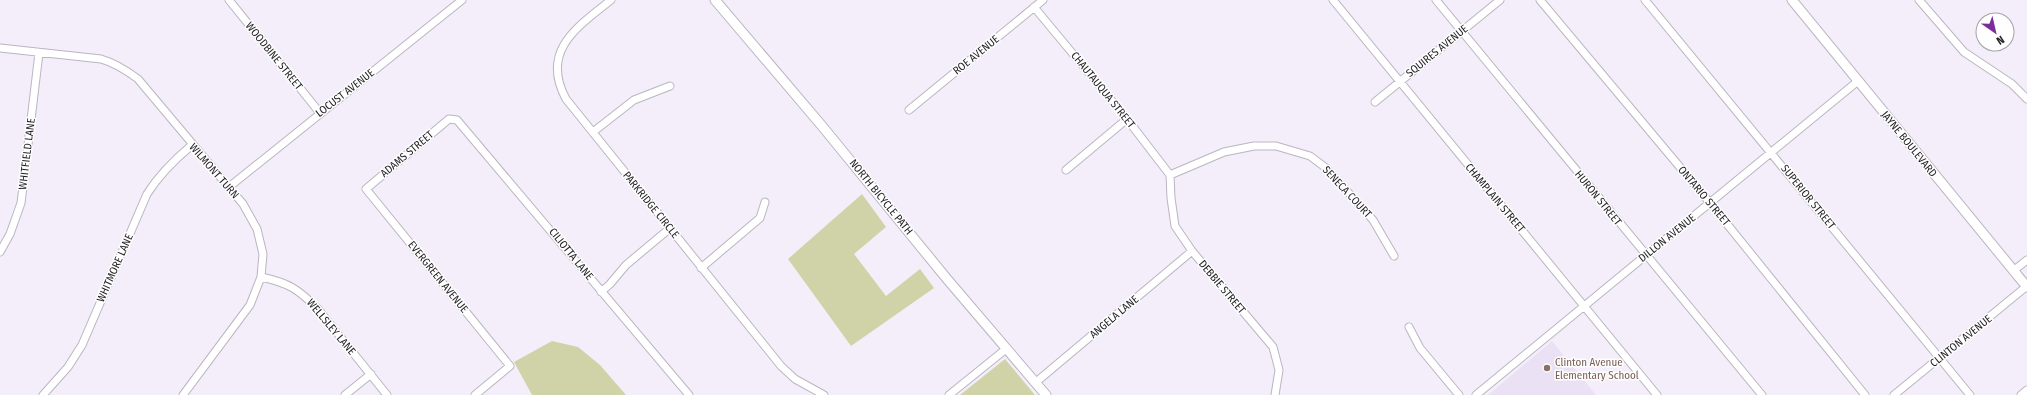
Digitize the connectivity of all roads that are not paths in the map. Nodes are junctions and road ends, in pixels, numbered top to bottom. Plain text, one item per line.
1 (229, 0) edge
2 (462, 0) edge
3 (611, 0) edge
4 (715, 0) edge
5 (1043, 0) edge
6 (1333, 0) edge
7 (1436, 0) edge
8 (1500, 0) edge
9 (1540, 0) edge
10 (1645, 0) edge
11 (1792, 0) edge
12 (1919, 0) edge
13 (1034, 7) junction
14 (1461, 31) junction
15 (0, 48) edge
16 (40, 53) junction
17 (1858, 81) junction
18 (1399, 82) junction
19 (670, 86) dead end
20 (2027, 99) edge
21 (1374, 102) dead end
22 (910, 110) dead end
23 (320, 113) junction
24 (1127, 119) junction
25 (449, 120) joint
26 (593, 132) junction
27 (192, 145) junction
28 (1772, 153) junction
29 (1066, 170) dead end
30 (1170, 175) junction
31 (229, 188) junction
32 (366, 188) joint
33 (765, 202) dead end
34 (1710, 203) junction
35 (669, 229) junction
36 (1192, 251) junction
37 (0, 252) edge
38 (1394, 256) dead end
39 (1646, 256) junction
40 (2027, 260) edge
41 (701, 268) junction
42 (2013, 271) junction
43 (261, 277) junction
44 (2027, 286) edge
45 (601, 292) junction
46 (1584, 305) junction
47 (1409, 327) dead end
48 (1006, 349) junction
49 (1939, 358) junction
50 (371, 374) junction
51 (1035, 383) junction
52 (2027, 390) edge
53 (43, 395) edge
54 (183, 395) edge
55 (345, 395) edge
56 (388, 395) edge
57 (475, 395) edge
58 (689, 395) edge
59 (824, 395) edge
60 (949, 395) edge
61 (1046, 395) edge
62 (1275, 395) edge
63 (1459, 395) edge
64 (1476, 395) edge
65 (1657, 395) edge
66 (1762, 395) edge
67 (1865, 395) edge
68 (1894, 395) edge
69 (1970, 395) edge
70 (2022, 395) edge

1 - 23 street, WOODBINE STREET
2 - 23 street, LOCUST AVENUE
3 - 26 street, PARKRIDGE CIRCLE
4 - 48 street, NORTH BICYCLE PATH
5 - 13 street, ROE AVENUE
6 - 18 street, CHAMPLAIN STREET
7 - 14 street, HURON STREET
8 - 14 street, SQUIRES AVENUE
9 - 34 street, ONTARIO STREET
10 - 28 street, SUPERIOR STREET
11 - 17 street, JAYNE BOULEVARD
12 - 20 street
13 - 22 street, ROE AVENUE
13 - 24 street, CHAUTAUQUA STREET
14 - 18 street, SQUIRES AVENUE
14 - 39 street, HURON STREET
15 - 16 street, WILMONT TURN
16 - 27 street, WILMONT TURN
16 - 37 street, WHITFIELD LANE
17 - 28 street, DILLON AVENUE
17 - 42 street, JAYNE BOULEVARD
18 - 21 street, SQUIRES AVENUE
18 - 46 street, CHAMPLAIN STREET
19 - 26 street
23 - 31 street, LOCUST AVENUE
24 - 29 street
24 - 30 street, CHAUTAUQUA STREET
25 - 32 street, ADAMS STREET
25 - 45 street, CILIOTTA LANE
26 - 35 street, PARKRIDGE CIRCLE
27 - 31 street, WILMONT TURN
27 - 53 street, WHITMORE LANE
28 - 34 street, DILLON AVENUE
28 - 49 street, SUPERIOR STREET
30 - 36 street, DEBBIE STREET
30 - 38 street, SENECA COURT
31 - 43 street, WILMONT TURN
32 - 57 street, EVERGREEN AVENUE
33 - 41 street
34 - 39 street, DILLON AVENUE
34 - 67 street, ONTARIO STREET
35 - 41 street, PARKRIDGE CIRCLE
35 - 45 street
36 - 51 street, ANGELA LANE
36 - 62 street, DEBBIE STREET
39 - 46 street, DILLON AVENUE
39 - 66 street, HURON STREET
40 - 42 street
41 - 59 street, PARKRIDGE CIRCLE
42 - 44 street, JAYNE BOULEVARD
43 - 50 street, WELLSLEY LANE
43 - 54 street, WILMONT TURN
44 - 49 street, CLINTON AVENUE
45 - 58 street, CILIOTTA LANE
46 - 64 street, DILLON AVENUE
46 - 65 street, CHAMPLAIN STREET
47 - 63 street
48 - 51 street, NORTH BICYCLE PATH
48 - 60 street
49 - 68 street, CLINTON AVENUE
49 - 69 street, SUPERIOR STREET
50 - 55 street
50 - 56 street, WELLSLEY LANE
51 - 61 street, NORTH BICYCLE PATH
52 - 70 street

